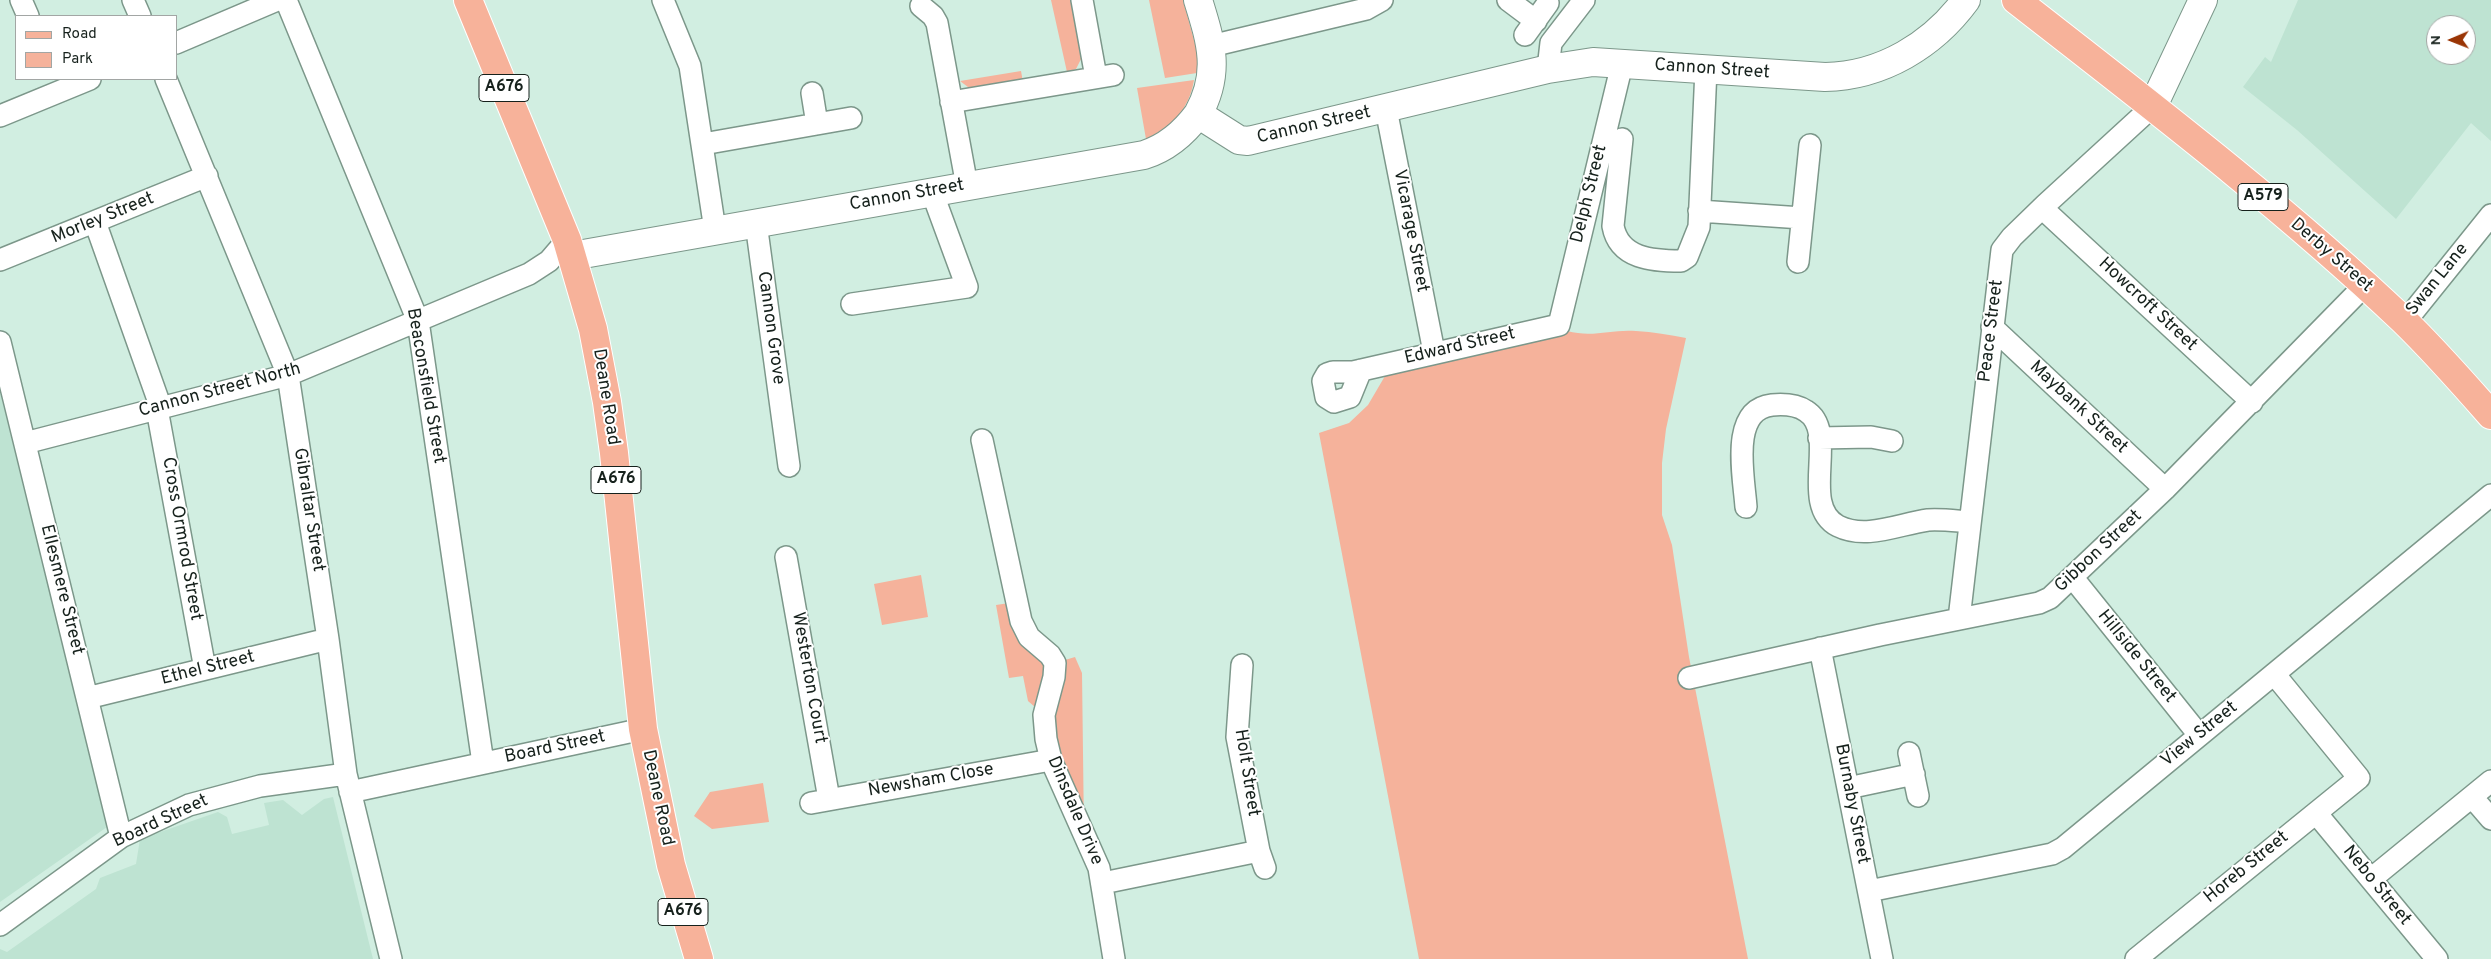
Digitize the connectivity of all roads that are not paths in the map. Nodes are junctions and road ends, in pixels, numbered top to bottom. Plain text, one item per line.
1 (21, 0) edge
2 (133, 0) edge
3 (277, 0) edge
4 (286, 0) edge
5 (468, 0) edge
6 (663, 0) edge
7 (1082, 0) edge
8 (1198, 0) edge
9 (1382, 0) edge
10 (1508, 0) edge
11 (1584, 0) edge
12 (1966, 0) edge
13 (2203, 0) edge
14 (2024, 2) edge
15 (1548, 3) dead end
16 (921, 6) dead end
17 (28, 15) edge
18 (140, 15) edge
19 (178, 42) edge
20 (1211, 46) junction
21 (1622, 64) junction
22 (1548, 68) junction
23 (1706, 69) junction
24 (84, 80) edge
25 (166, 80) edge
26 (56, 85) edge
27 (812, 94) dead end
28 (951, 102) junction
29 (2152, 106) junction
30 (1386, 109) junction
31 (1198, 114) junction
32 (0, 116) edge
33 (852, 118) dead end
34 (817, 124) junction
35 (1622, 139) dead end
36 (703, 144) junction
37 (1810, 145) dead end
38 (207, 176) junction
39 (966, 186) junction
40 (932, 192) junction
41 (2042, 208) junction
42 (1699, 211) junction
43 (2491, 215) edge
44 (1802, 218) junction
45 (95, 222) junction
46 (756, 223) junction
47 (715, 230) junction
48 (570, 248) junction
49 (0, 260) edge
50 (1798, 262) dead end
51 (2365, 285) junction
52 (852, 304) dead end
53 (418, 321) junction
54 (2405, 322) junction
55 (1559, 325) joint
56 (1992, 327) junction
57 (0, 342) edge
58 (1434, 352) junction
59 (1361, 370) dead end
60 (288, 376) junction
61 (2252, 402) junction
62 (159, 408) junction
63 (2491, 414) edge
64 (1819, 438) junction
65 (982, 440) dead end
66 (1892, 441) dead end
67 (25, 443) junction
68 (789, 466) dead end
69 (2165, 489) junction
70 (2491, 495) edge
71 (1746, 507) dead end
72 (1970, 522) junction
73 (786, 557) dead end
74 (2073, 578) junction
75 (1959, 619) junction
76 (328, 639) junction
77 (1820, 648) junction
78 (1242, 664) dead end
79 (205, 669) junction
80 (2275, 675) junction
81 (1689, 678) dead end
82 (87, 698) junction
83 (642, 728) junction
84 (2199, 735) junction
85 (1909, 753) dead end
86 (1051, 760) junction
87 (483, 763) junction
88 (1914, 774) junction
89 (2491, 781) edge
90 (348, 783) junction
91 (1848, 788) junction
92 (1918, 796) dead end
93 (2472, 796) junction
94 (820, 801) joint
95 (2316, 812) junction
96 (2491, 819) edge
97 (121, 837) junction
98 (2371, 879) junction
99 (1103, 883) junction
100 (1869, 891) junction
101 (0, 925) edge
102 (391, 959) edge
103 (699, 959) edge
104 (1114, 959) edge
105 (1882, 959) edge
106 (2136, 959) edge
107 (2437, 959) edge

1 - 17 street
2 - 18 street
3 - 19 street
4 - 53 street, Beaconsfield Street
5 - 48 main road, Deane Road / A676
6 - 36 street
7 - 28 street
8 - 20 street
9 - 20 street
10 - 15 street
11 - 22 street
12 - 23 street, Cannon Street
13 - 29 street
14 - 29 main road, Derby Street / A579
16 - 28 street
20 - 31 street
21 - 22 street, Cannon Street
21 - 23 street, Cannon Street
21 - 55 street, Delph Street
22 - 30 street, Cannon Street
23 - 42 street
24 - 26 street
25 - 38 street, Gibraltar Street
26 - 32 street
27 - 34 street
28 - 39 street
29 - 41 street, Peace Street
29 - 51 main road, Derby Street / A579
30 - 31 street, Cannon Street
30 - 58 street, Vicarage Street
31 - 39 street, Cannon Street
33 - 34 street
34 - 36 street
35 - 42 street
36 - 47 street
37 - 44 street
38 - 45 street, Morley Street
38 - 60 street, Gibraltar Street
39 - 40 street, Cannon Street
40 - 46 street, Cannon Street
40 - 52 street
41 - 56 street, Peace Street
41 - 61 street, Howcroft Street
42 - 44 street
43 - 54 street, Swan Lane
44 - 50 street
45 - 49 street, Morley Street
45 - 62 street, Cross Ormrod Street
46 - 47 street, Cannon Street
46 - 68 street, Cannon Grove
47 - 48 street, Cannon Street
48 - 53 street, Cannon Street North
48 - 83 main road, Deane Road / A676
51 - 54 main road, Derby Street / A579
51 - 61 street, Gibbon Street
53 - 60 street, Cannon Street North
53 - 87 street, Beaconsfield Street
54 - 63 main road, Derby Street / A579
55 - 58 street, Edward Street
56 - 69 street, Maybank Street
56 - 72 street, Peace Street
57 - 67 street, Ellesmere Street
58 - 59 street, Edward Street
60 - 62 street, Cannon Street North
60 - 76 street, Gibraltar Street
61 - 69 street, Gibbon Street
62 - 67 street, Cannon Street North
62 - 79 street, Cross Ormrod Street
64 - 66 street
64 - 71 street
64 - 72 street
65 - 86 street, Dinsdale Drive
67 - 82 street, Ellesmere Street
69 - 74 street, Gibbon Street
70 - 80 street, View Street
72 - 75 street, Peace Street
73 - 94 street, Westerton Court
74 - 75 street, Gibbon Street
74 - 84 street, Hillside Street
75 - 77 street, Gibbon Street
76 - 79 street, Ethel Street
76 - 90 street, Gibraltar Street
77 - 81 street, Gibbon Street
77 - 91 street, Burnaby Street
78 - 99 street, Holt Street
79 - 82 street, Ethel Street
80 - 84 street, View Street
80 - 95 street, Horeb Street
82 - 97 street, Ellesmere Street
83 - 87 street, Board Street
83 - 103 main road, Deane Road / A676
84 - 100 street, View Street
85 - 88 street
86 - 94 street, Newsham Close
86 - 99 street, Dinsdale Drive
87 - 90 street, Board Street
88 - 91 street
88 - 92 street
89 - 93 street
90 - 97 street, Board Street
90 - 102 street, Gibraltar Street
91 - 100 street, Burnaby Street
93 - 96 street
93 - 98 street
95 - 98 street, Nebo Street
95 - 106 street, Horeb Street
97 - 101 street, Board Street
98 - 107 street, Nebo Street
99 - 104 street, Dinsdale Drive
100 - 105 street, Burnaby Street

